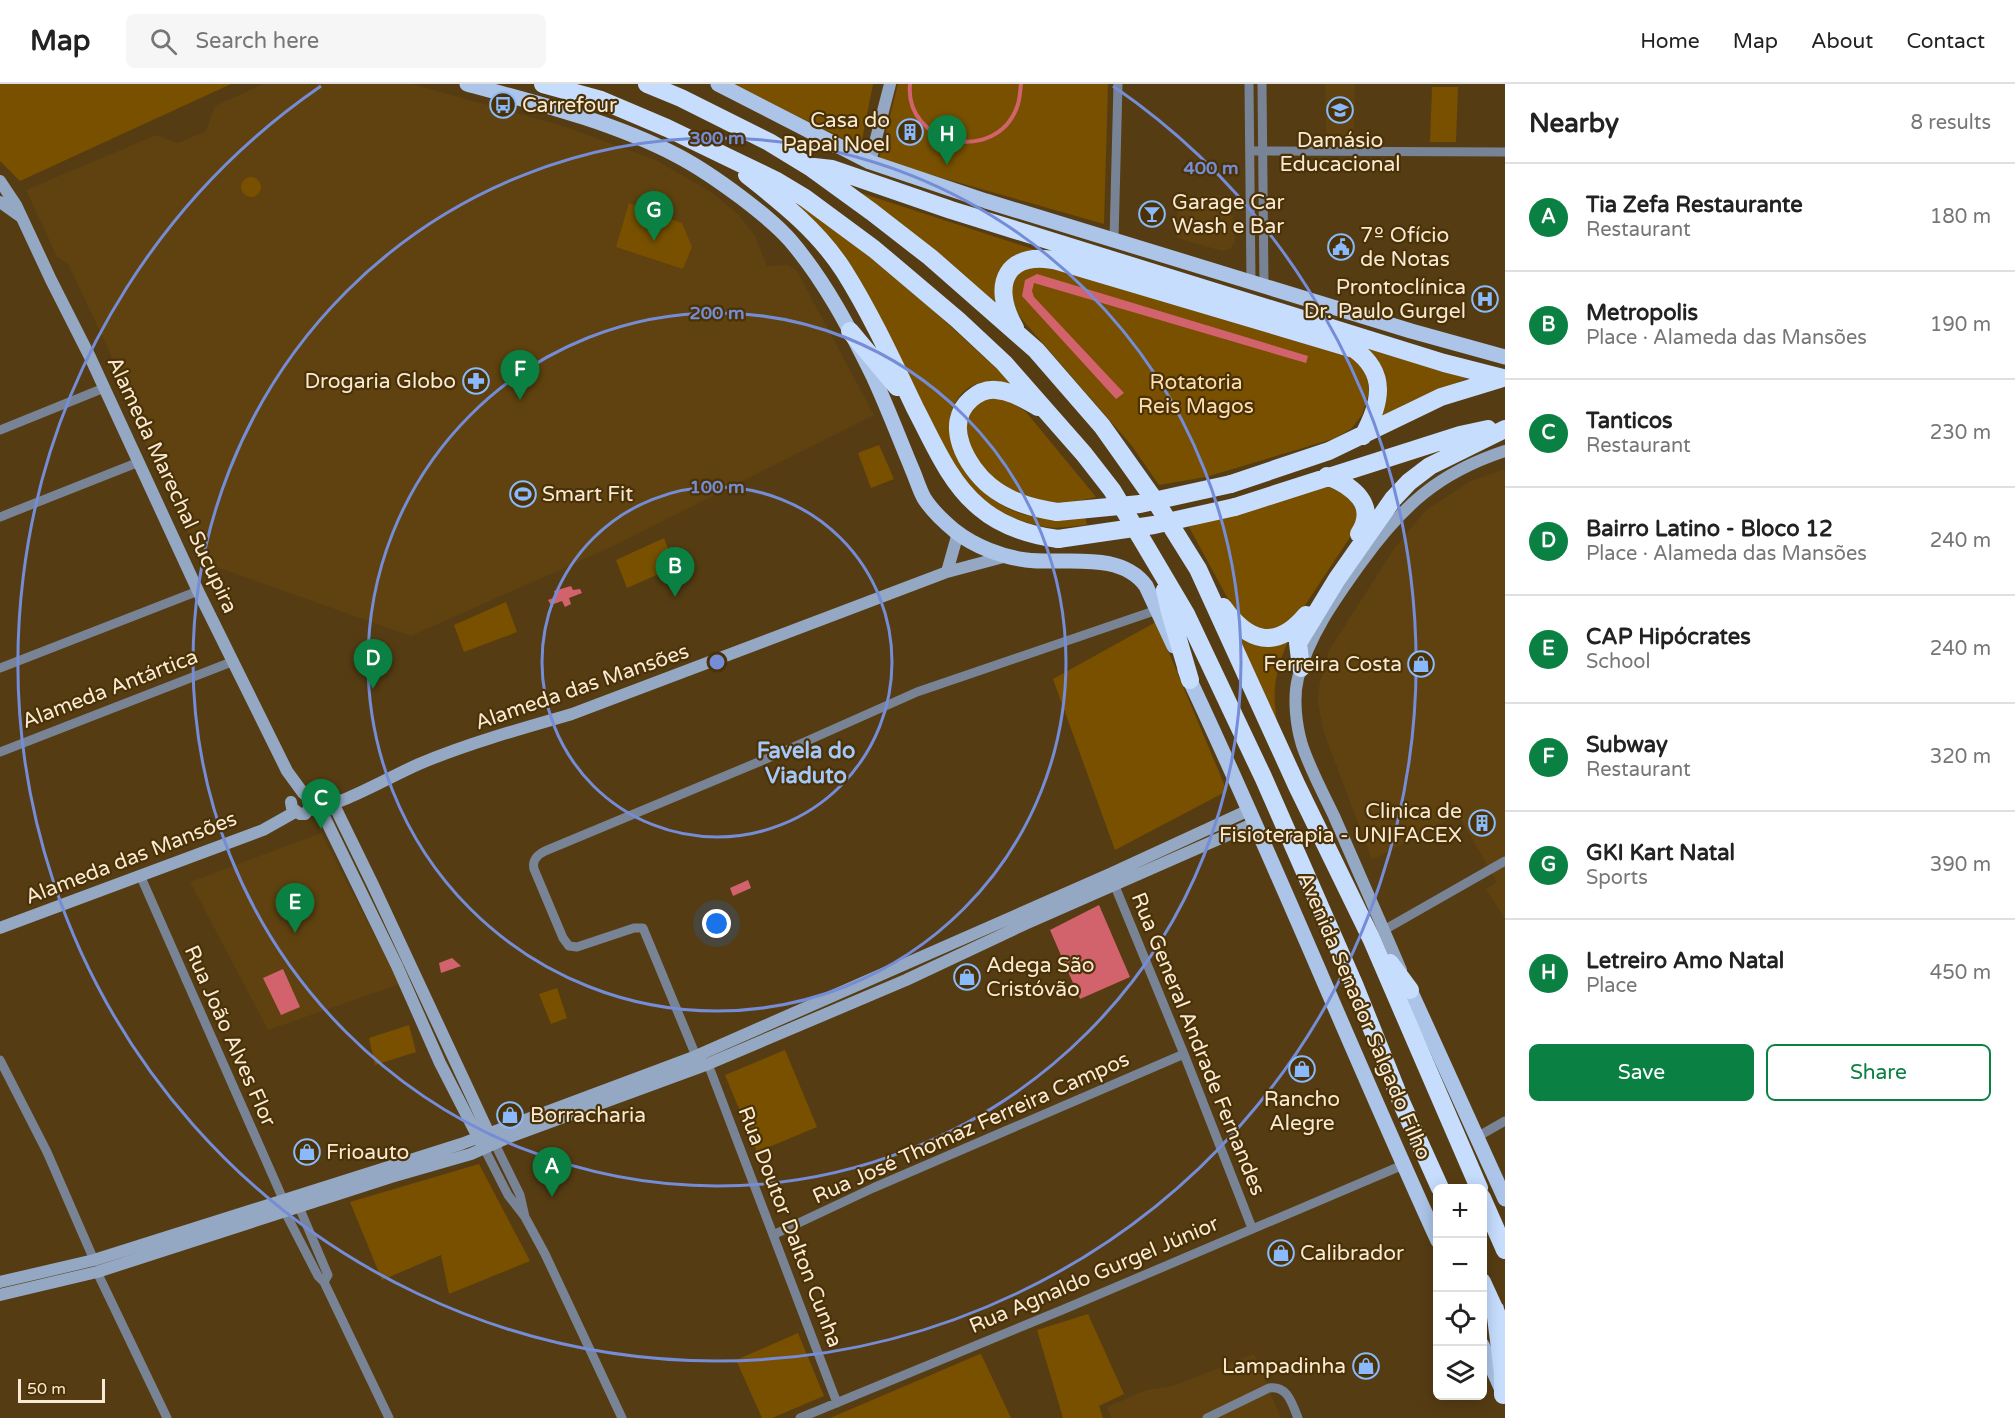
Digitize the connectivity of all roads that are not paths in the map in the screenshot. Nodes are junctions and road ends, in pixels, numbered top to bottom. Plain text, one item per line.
1 (467, 84) edge
2 (543, 84) edge
3 (647, 84) edge
4 (717, 84) edge
5 (890, 84) edge
6 (1118, 84) edge
7 (1249, 84) edge
8 (1262, 84) edge
9 (717, 151) junction
10 (1250, 151) junction
11 (1262, 151) junction
12 (1505, 152) edge
13 (870, 162) junction
14 (810, 167) junction
15 (0, 182) edge
16 (0, 202) edge
17 (21, 216) junction
18 (1114, 239) junction
19 (1257, 284) junction
20 (850, 330) junction
21 (1020, 337) junction
22 (1505, 357) edge
23 (1504, 378) edge
24 (104, 388) junction
25 (916, 409) junction
26 (1050, 414) junction
27 (1505, 427) edge
28 (0, 430) edge
29 (1363, 436) junction
30 (1505, 451) edge
31 (139, 462) junction
32 (1327, 477) junction
33 (0, 517) edge
34 (958, 533) junction
35 (1007, 556) junction
36 (1198, 569) junction
37 (947, 572) junction
38 (1163, 576) junction
39 (198, 591) junction
40 (1157, 610) junction
41 (234, 661) junction
42 (1303, 662) junction
43 (0, 668) edge
44 (1190, 680) junction
45 (0, 752) edge
46 (303, 803) junction
47 (333, 803) junction
48 (1252, 816) junction
49 (1505, 861) edge
50 (140, 875) junction
51 (1112, 879) junction
52 (0, 928) edge
53 (1377, 934) junction
54 (1410, 990) joint
55 (1184, 1054) junction
56 (696, 1056) junction
57 (0, 1060) edge
58 (708, 1064) junction
59 (461, 1088) junction
60 (1505, 1121) edge
61 (1477, 1137) junction
62 (486, 1141) junction
63 (1403, 1165) junction
64 (1438, 1184) edge
65 (1477, 1184) edge
66 (1505, 1199) edge
67 (289, 1207) junction
68 (1487, 1209) edge
69 (1252, 1228) junction
70 (773, 1235) junction
71 (1436, 1238) edge
72 (1505, 1250) edge
73 (96, 1266) junction
74 (0, 1282) edge
75 (324, 1282) junction
76 (1487, 1292) edge
77 (0, 1295) edge
78 (1495, 1309) junction
79 (1505, 1333) edge
80 (1482, 1346) edge
81 (1504, 1396) edge
82 (837, 1403) junction
83 (167, 1418) edge
84 (389, 1418) edge
85 (622, 1418) edge
86 (800, 1418) edge
87 (1207, 1418) edge
88 (1298, 1418) edge

1 - 20 main road, Avenida Senador Salgado Filho
2 - 9 highway, Avenida Senador Salgado Filho
3 - 14 highway, Avenida Senador Salgado Filho
4 - 13 main road
5 - 13 main road
6 - 18 street
7 - 10 street
8 - 11 street
9 - 25 highway
9 - 26 highway, Avenida Senador Salgado Filho
10 - 11 street
10 - 19 street
11 - 12 street
11 - 19 street
13 - 18 main road
14 - 21 highway, Avenida Senador Salgado Filho
14 - 23 highway
15 - 17 main road, Alameda Marechal Sucupira
16 - 17 main road
17 - 24 main road, Alameda Marechal Sucupira
18 - 19 main road
19 - 22 main road
20 - 25 highway
20 - 34 main road, Avenida Senador Salgado Filho
21 - 29 highway
21 - 36 highway, Avenida Senador Salgado Filho
23 - 29 highway
24 - 28 street
24 - 31 main road, Alameda Marechal Sucupira
25 - 32 highway, bridge
26 - 29 highway, bridge
26 - 38 highway, Avenida Senador Salgado Filho
27 - 32 highway
27 - 42 highway
30 - 42 main road, Avenida Senador Salgado Filho
31 - 33 street
31 - 39 main road, Alameda Marechal Sucupira
32 - 36 highway
34 - 35 main road, Avenida Senador Salgado Filho
34 - 37 main road
35 - 37 main road, Alameda das Mansões
35 - 40 main road, Avenida Senador Salgado Filho
36 - 53 highway, Avenida Senador Salgado Filho
37 - 47 main road, Alameda das Mansões
38 - 44 highway
38 - 64 highway, Avenida Senador Salgado Filho
39 - 41 main road, Alameda Marechal Sucupira
39 - 43 street
40 - 44 main road, Avenida Senador Salgado Filho
40 - 56 street
41 - 45 street, Alameda Antártica
41 - 46 main road, Alameda Marechal Sucupira
42 - 53 main road, Avenida Senador Salgado Filho
44 - 48 main road, Avenida Senador Salgado Filho
46 - 47 main road, Alameda das Mansões
46 - 50 main road, Alameda das Mansões
46 - 59 main road, Alameda Marechal Sucupira
47 - 59 main road
48 - 51 main road
48 - 63 main road, Avenida Senador Salgado Filho
49 - 53 street
50 - 52 main road, Alameda das Mansões
50 - 67 street, Rua João Alves Flor
51 - 55 street, Rua General Andrade Fernandes
51 - 56 main road
51 - 58 main road
53 - 54 highway
53 - 65 highway, Avenida Senador Salgado Filho
54 - 61 main road
55 - 69 street, Rua General Andrade Fernandes
55 - 70 street, Rua José Thomaz Ferreira Campos
56 - 62 main road
57 - 73 street
58 - 62 main road
58 - 70 street, Rua Doutor Dalton Cunha
59 - 62 main road
60 - 61 street
61 - 66 main road
62 - 67 main road
62 - 67 main road
62 - 85 street
63 - 69 street, Rua Agnaldo Gurgel Júnior
63 - 71 main road, Avenida Senador Salgado Filho
67 - 73 main road
67 - 75 street, Rua João Alves Flor
67 - 75 street, Rua João Alves Flor
68 - 72 highway
69 - 82 street, Rua Agnaldo Gurgel Júnior
70 - 82 street, Rua Doutor Dalton Cunha
73 - 74 main road
73 - 77 main road
73 - 83 street
75 - 84 street, Rua João Alves Flor
76 - 78 highway
78 - 79 highway
78 - 81 highway
80 - 81 main road
82 - 86 street, Rua Agnaldo Gurgel Júnior
87 - 88 street

